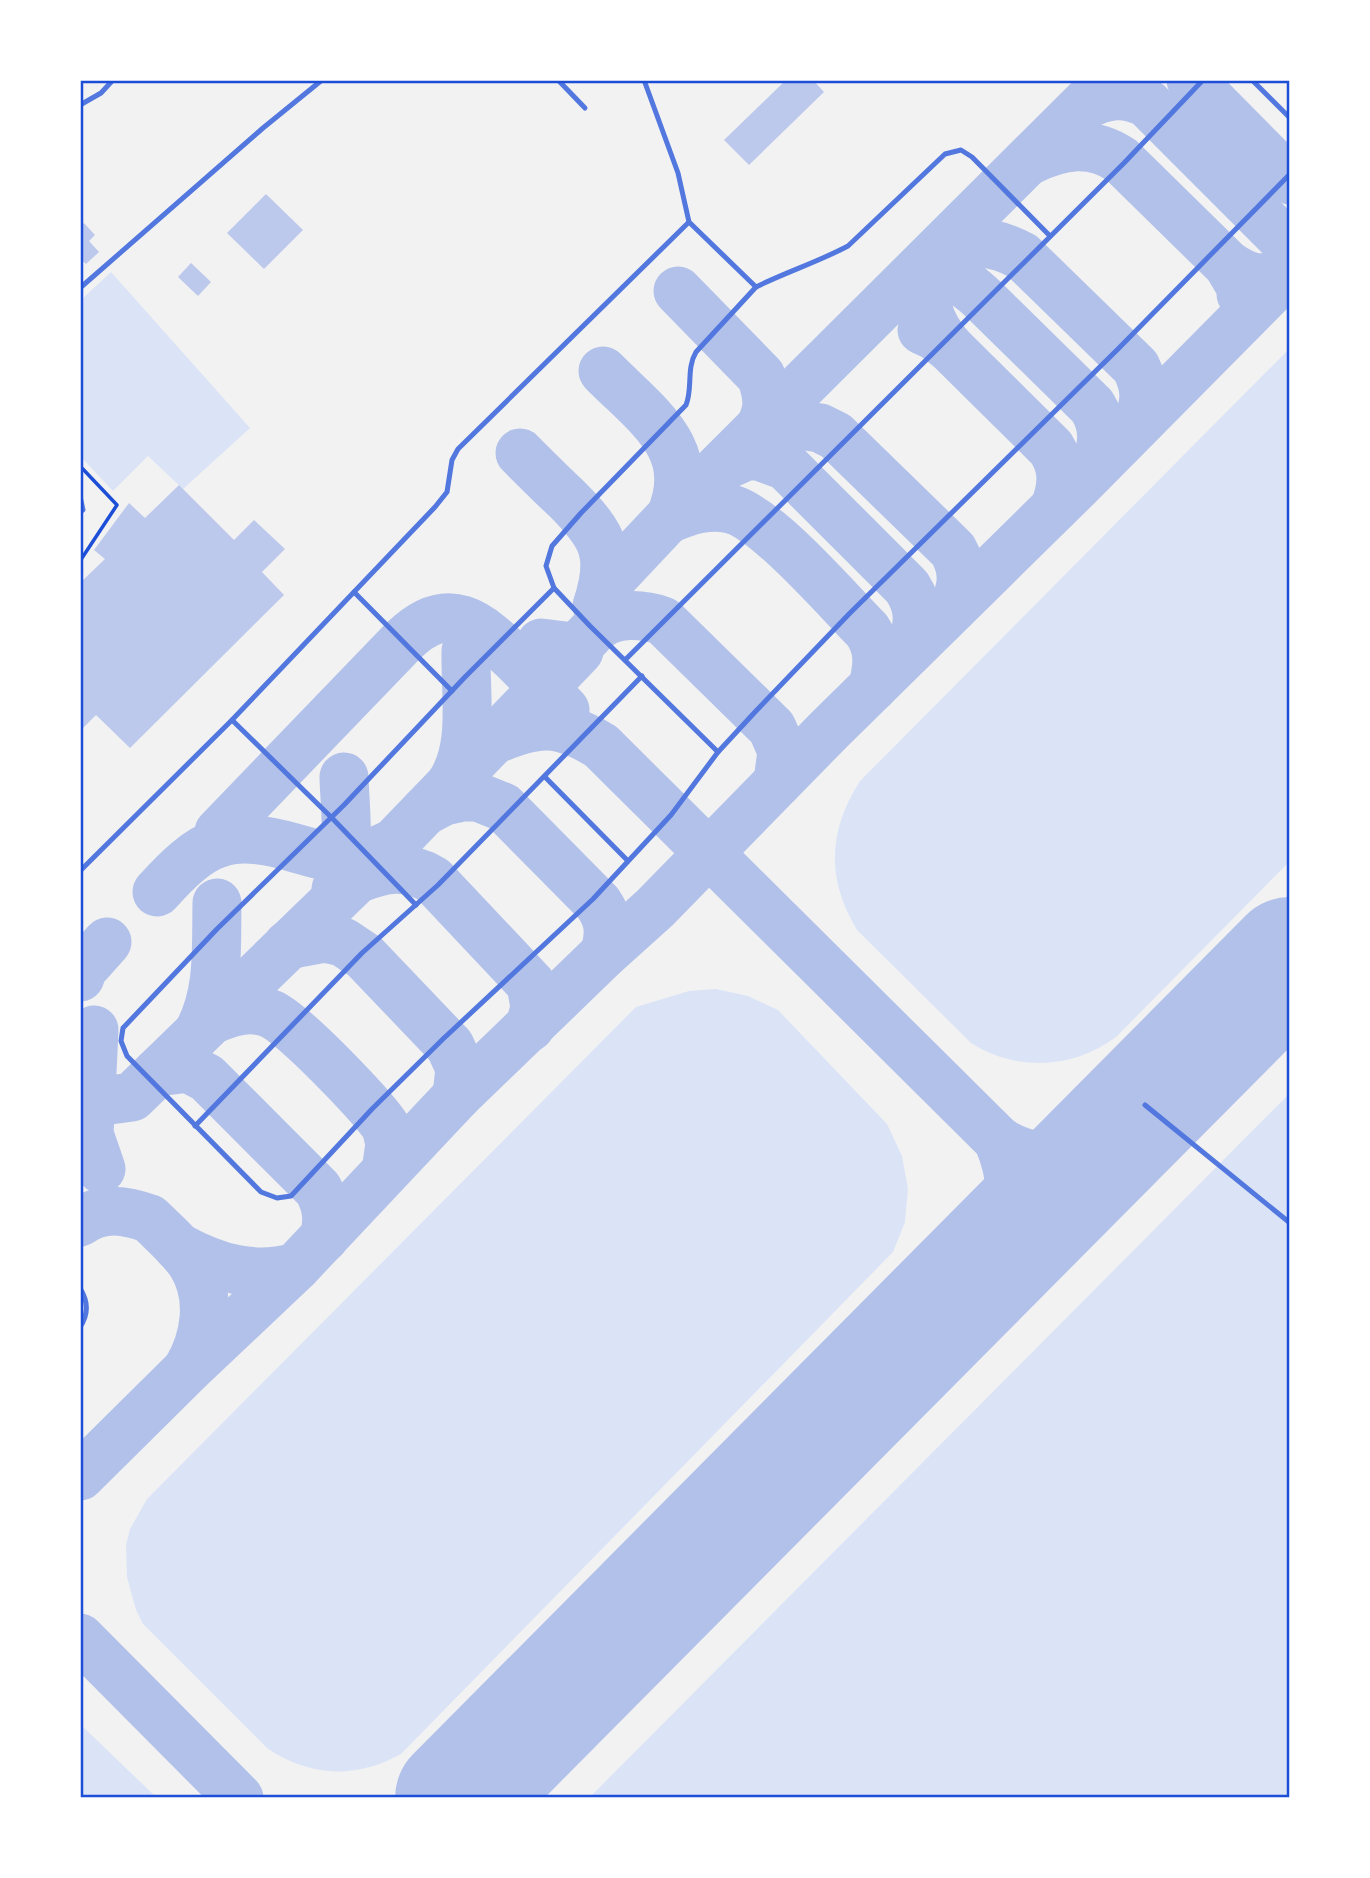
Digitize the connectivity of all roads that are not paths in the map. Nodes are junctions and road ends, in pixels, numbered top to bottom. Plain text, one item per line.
1 (113, 80) edge
2 (558, 80) edge
3 (644, 80) edge
4 (1203, 80) edge
5 (1252, 80) edge
6 (320, 81) edge
7 (80, 105) edge
8 (585, 108) dead end
9 (1290, 118) edge
10 (1290, 174) edge
11 (689, 222) junction
12 (1050, 236) junction
13 (756, 287) junction
14 (80, 288) edge
15 (80, 496) edge
16 (80, 512) edge
17 (554, 588) junction
18 (354, 592) junction
19 (625, 660) junction
20 (642, 676) junction
21 (452, 691) junction
22 (232, 720) junction
23 (719, 752) junction
24 (545, 777) junction
25 (331, 817) junction
26 (628, 861) junction
27 (80, 871) edge
28 (415, 905) junction
29 (1145, 1105) dead end
30 (195, 1126) junction
31 (1290, 1223) edge
32 (80, 1289) edge
33 (80, 1327) edge

1 - 7 lane
2 - 8 lane
3 - 11 lane
4 - 12 lane
5 - 9 lane
6 - 14 lane
10 - 23 lane
11 - 13 lane
11 - 18 lane
12 - 13 lane
12 - 19 lane
13 - 17 lane
15 - 16 lane
17 - 19 lane
17 - 21 lane
18 - 21 lane
18 - 22 lane
19 - 20 lane
20 - 23 lane
20 - 24 lane
21 - 25 lane
22 - 25 lane
22 - 27 lane
23 - 26 lane
24 - 26 lane
24 - 28 lane
25 - 28 lane
25 - 30 lane
26 - 30 lane
28 - 30 lane
29 - 31 lane
32 - 33 lane

